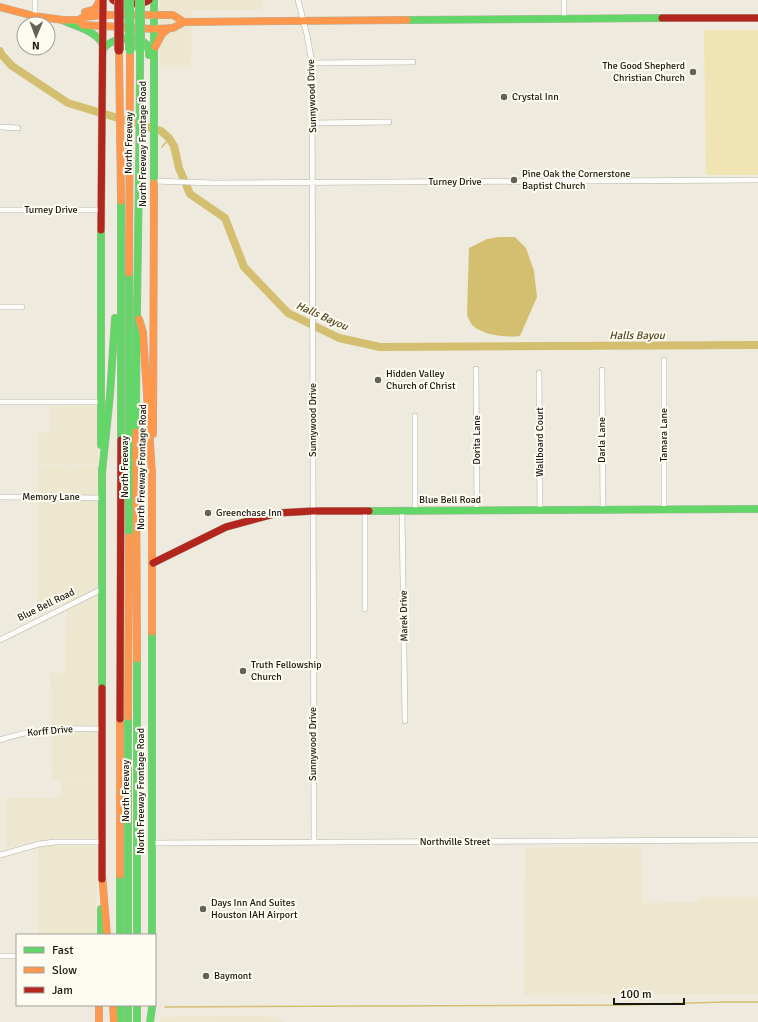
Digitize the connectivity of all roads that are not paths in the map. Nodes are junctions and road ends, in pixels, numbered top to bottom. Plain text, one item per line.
1 (35, 0) edge
2 (100, 0) edge
3 (103, 0) edge
4 (113, 0) edge
5 (119, 0) edge
6 (129, 0) edge
7 (140, 0) edge
8 (149, 0) edge
9 (154, 0) edge
10 (298, 0) edge
11 (564, 0) edge
12 (0, 7) edge
13 (103, 14) junction
14 (154, 15) junction
15 (30, 16) edge
16 (34, 16) edge
17 (758, 18) edge
18 (56, 19) edge
19 (564, 19) junction
20 (63, 20) junction
21 (78, 20) junction
22 (303, 20) junction
23 (184, 22) junction
24 (103, 26) junction
25 (154, 28) junction
26 (168, 28) junction
27 (102, 48) junction
28 (154, 49) junction
29 (413, 62) dead end
30 (312, 63) junction
31 (154, 111) junction
32 (389, 122) dead end
33 (313, 123) junction
34 (0, 128) edge
35 (18, 128) dead end
36 (125, 147) junction
37 (758, 180) edge
38 (153, 181) junction
39 (312, 182) junction
40 (0, 210) edge
41 (102, 210) junction
42 (120, 299) junction
43 (0, 307) edge
44 (22, 307) dead end
45 (136, 311) junction
46 (664, 360) dead end
47 (476, 369) dead end
48 (602, 370) dead end
49 (539, 373) dead end
50 (0, 402) edge
51 (101, 402) junction
52 (415, 416) dead end
53 (102, 473) junction
54 (152, 474) junction
55 (0, 497) edge
56 (102, 498) junction
57 (664, 509) junction
58 (758, 509) edge
59 (540, 510) junction
60 (603, 510) junction
61 (313, 511) junction
62 (365, 511) junction
63 (402, 511) junction
64 (415, 511) junction
65 (477, 511) junction
66 (153, 562) junction
67 (102, 589) junction
68 (365, 610) dead end
69 (0, 640) edge
70 (405, 721) dead end
71 (102, 729) junction
72 (0, 740) edge
73 (758, 840) edge
74 (101, 842) junction
75 (314, 842) junction
76 (152, 843) junction
77 (0, 855) edge
78 (102, 874) junction
79 (101, 934) edge
80 (107, 934) edge
81 (120, 934) edge
82 (128, 934) edge
83 (137, 934) edge
84 (152, 934) edge
85 (0, 956) edge
86 (16, 956) edge
87 (99, 1006) edge
88 (113, 1006) edge
89 (120, 1006) edge
90 (128, 1006) edge
91 (137, 1006) edge
92 (152, 1006) edge
93 (99, 1022) edge
94 (114, 1022) edge
95 (120, 1022) edge
96 (128, 1022) edge
97 (137, 1022) edge
98 (151, 1022) edge

1 - 16 street
2 - 20 main road
3 - 13 main road
4 - 8 main road
5 - 36 main road, North Freeway, bridge
6 - 36 main road, North Freeway, bridge
7 - 45 main road, North Freeway, bridge
9 - 14 main road, North Freeway Frontage Road
10 - 22 street, Sunnywood Drive
11 - 19 street
12 - 15 main road
13 - 14 main road
13 - 21 main road
13 - 24 main road
14 - 23 main road
14 - 25 main road, North Freeway Frontage Road
17 - 19 main road
18 - 20 main road
19 - 22 main road
20 - 21 main road
20 - 27 main road
21 - 24 main road
22 - 23 main road
22 - 30 street, Sunnywood Drive
23 - 26 main road
24 - 25 main road
24 - 27 main road
25 - 26 main road
25 - 28 main road, North Freeway Frontage Road
26 - 28 main road
27 - 31 main road
27 - 41 main road
28 - 31 main road, North Freeway Frontage Road
29 - 30 street
30 - 33 street, Sunnywood Drive
31 - 38 main road, North Freeway Frontage Road
32 - 33 street
33 - 39 street, Sunnywood Drive
34 - 35 street
36 - 42 main road, North Freeway
36 - 82 main road, North Freeway
37 - 39 street, Turney Drive
38 - 39 street, Turney Drive
38 - 54 main road, North Freeway Frontage Road
39 - 61 street, Sunnywood Drive
40 - 41 street, Turney Drive
41 - 51 main road
42 - 53 main road
42 - 81 main road, North Freeway
43 - 44 street
45 - 54 main road
45 - 83 main road, North Freeway
46 - 57 street, Tamara Lane
47 - 65 street, Dorita Lane
48 - 60 street, Darla Lane
49 - 59 street, Wallboard Court
50 - 51 street
51 - 53 main road
52 - 64 street
53 - 56 main road
54 - 66 main road, North Freeway Frontage Road
55 - 56 street, Memory Lane
56 - 67 main road
57 - 58 main road, Blue Bell Road
57 - 60 main road, Blue Bell Road
59 - 60 main road, Blue Bell Road
59 - 65 main road, Blue Bell Road
61 - 62 main road, Blue Bell Road
61 - 66 main road, Blue Bell Road
61 - 75 street, Sunnywood Drive
62 - 63 main road, Blue Bell Road
62 - 68 street
63 - 64 main road, Blue Bell Road
63 - 70 street, Marek Drive
64 - 65 main road, Blue Bell Road
66 - 76 main road, North Freeway Frontage Road
67 - 69 street, Blue Bell Road
67 - 71 main road
71 - 72 street, Korff Drive
71 - 74 main road
73 - 75 street, Northville Street
74 - 77 street
74 - 78 main road
75 - 76 street, Northville Street
76 - 84 main road, North Freeway Frontage Road
78 - 79 main road
78 - 80 main road
85 - 86 street
87 - 93 main road
88 - 94 main road
89 - 95 main road
90 - 96 main road
91 - 97 main road
92 - 98 main road

